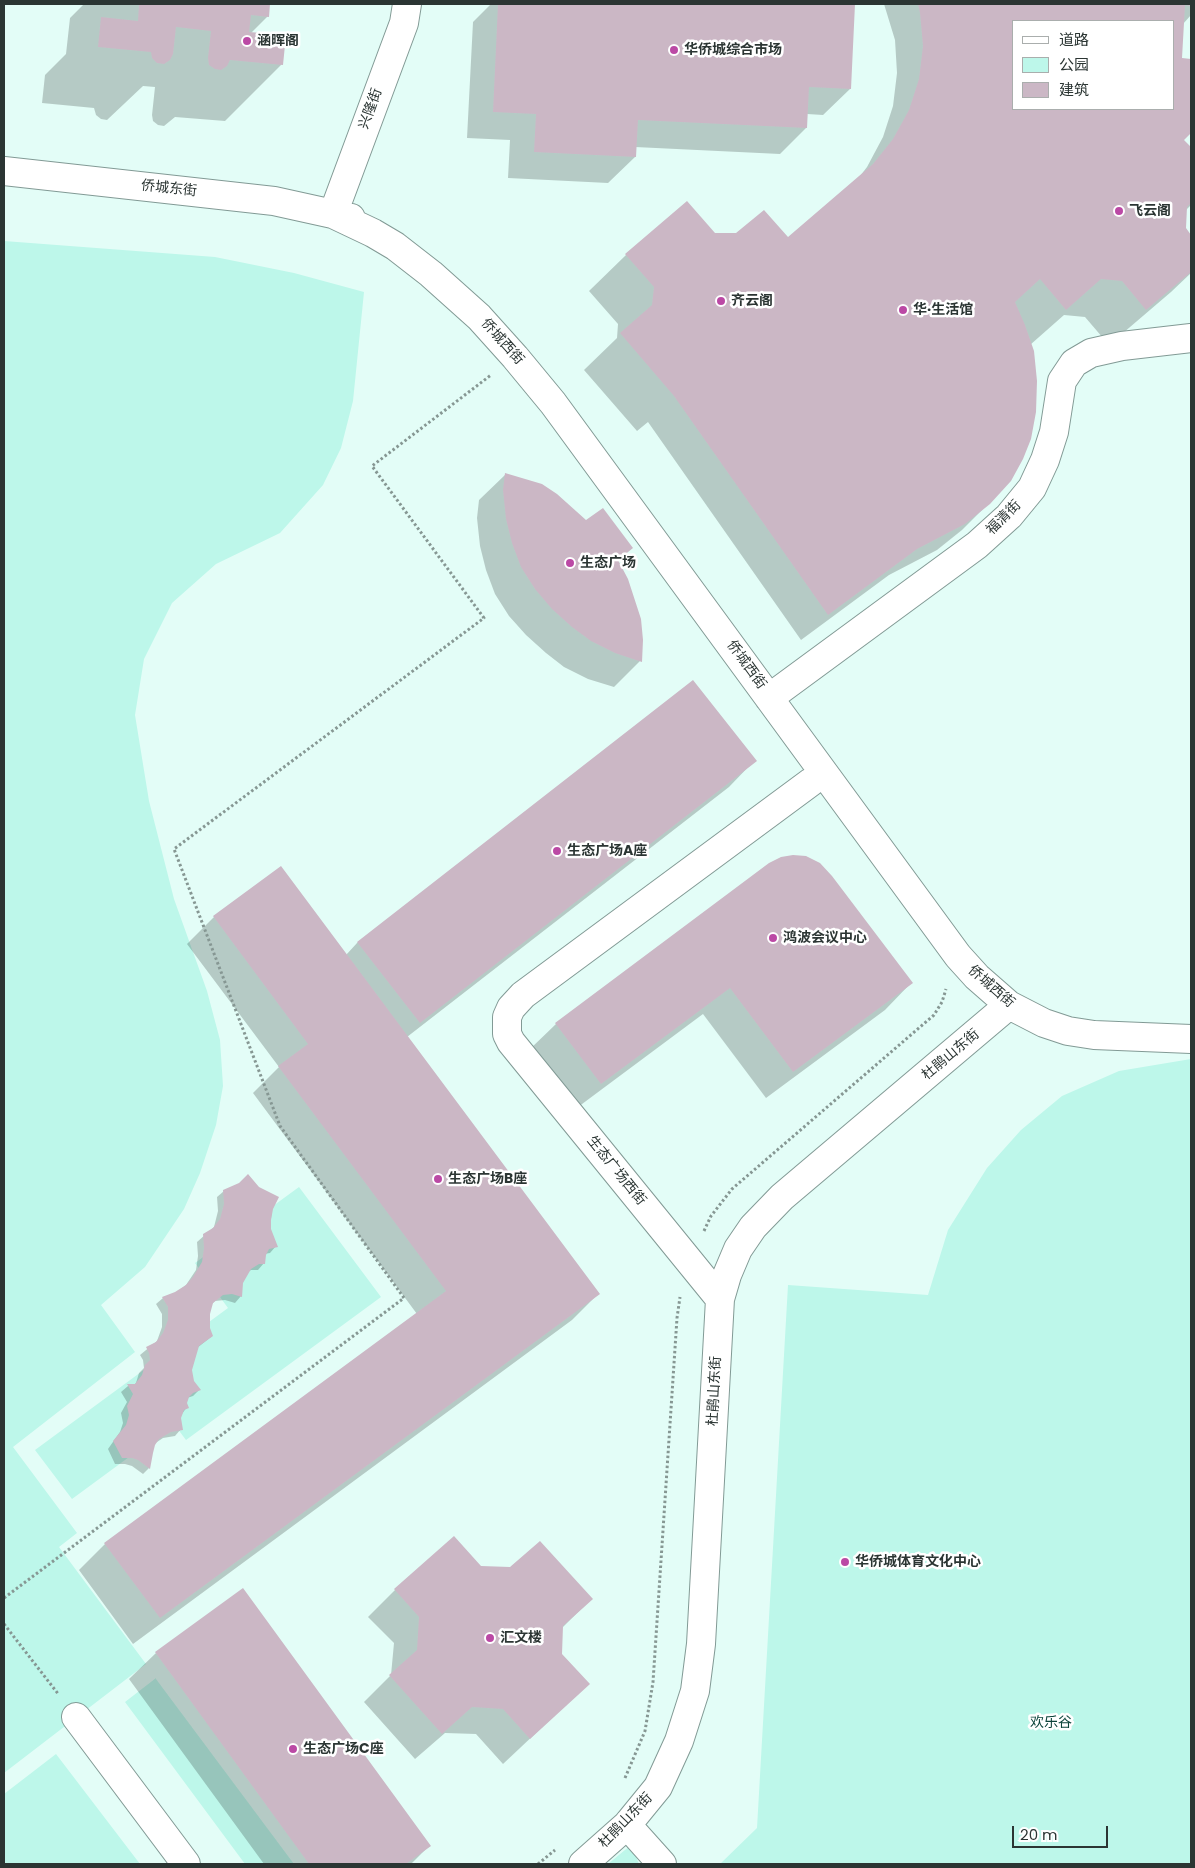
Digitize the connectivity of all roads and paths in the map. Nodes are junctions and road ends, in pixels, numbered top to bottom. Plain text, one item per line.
1 (407, 4) edge
2 (4, 171) edge
3 (333, 214) junction
4 (1191, 338) edge
5 (498, 370) dead end
6 (770, 698) junction
7 (811, 782) dead end
8 (947, 983) dead end
9 (1010, 1005) junction
10 (1191, 1038) edge
11 (689, 1261) junction
12 (720, 1299) junction
13 (4, 1598) edge
14 (4, 1624) edge
15 (76, 1717) joint
16 (620, 1784) dead end
17 (627, 1825) junction
18 (559, 1847) dead end
19 (186, 1864) edge
20 (538, 1864) edge
21 (583, 1864) edge
22 (662, 1864) edge

1 - 3 street, 兴隆街
2 - 3 street, 侨城东街
3 - 6 street, 侨城西街
4 - 6 street, 福清街
5 - 13 path
6 - 9 street, 侨城西街
7 - 11 street, 生态广场西街
8 - 11 path
9 - 10 street, 侨城西街
9 - 12 street, 杜鹃山东街
11 - 12 street, 生态广场西街
11 - 16 path
12 - 17 street, 杜鹃山东街
14 - 15 path
15 - 19 street
17 - 21 street, 杜鹃山东街
17 - 22 street
18 - 20 path

